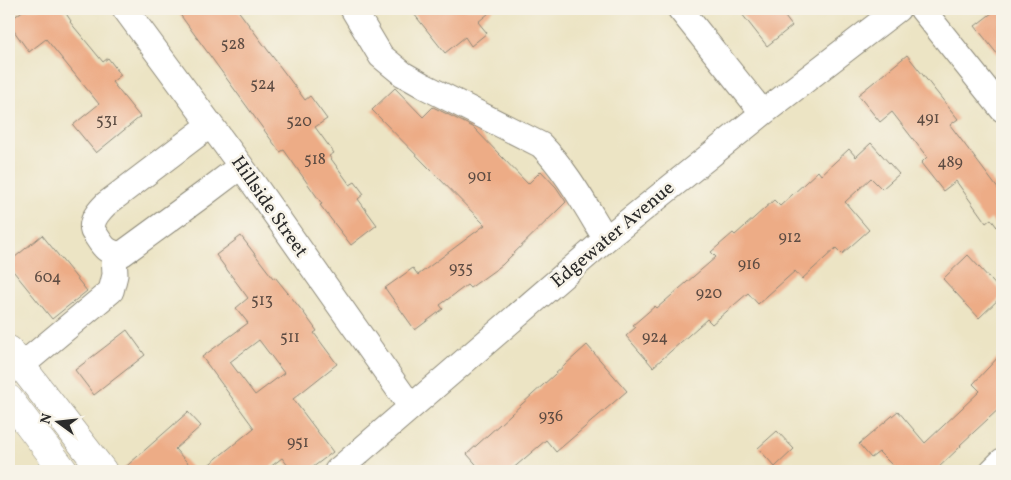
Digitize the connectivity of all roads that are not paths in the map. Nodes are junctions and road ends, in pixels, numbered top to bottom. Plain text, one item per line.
1 (125, 9) edge
2 (353, 9) edge
3 (680, 9) edge
4 (898, 9) edge
5 (922, 9) edge
6 (1002, 109) edge
7 (763, 112) junction
8 (201, 132) junction
9 (232, 173) junction
10 (606, 239) junction
11 (115, 259) junction
12 (15, 358) edge
13 (9, 398) edge
14 (411, 407) junction
15 (1002, 462) edge
16 (64, 471) edge
17 (103, 471) edge
18 (337, 471) edge
19 (992, 471) edge

1 - 8 street, Hillside Street
2 - 10 street
3 - 7 street
4 - 7 street, Edgewater Avenue
5 - 6 street
7 - 10 street, Edgewater Avenue
8 - 9 street, Hillside Street
8 - 11 street
9 - 11 street
9 - 14 street, Hillside Street
10 - 14 street, Edgewater Avenue
11 - 12 street
12 - 17 main road
13 - 16 main road
14 - 18 street, Edgewater Avenue
15 - 19 street

